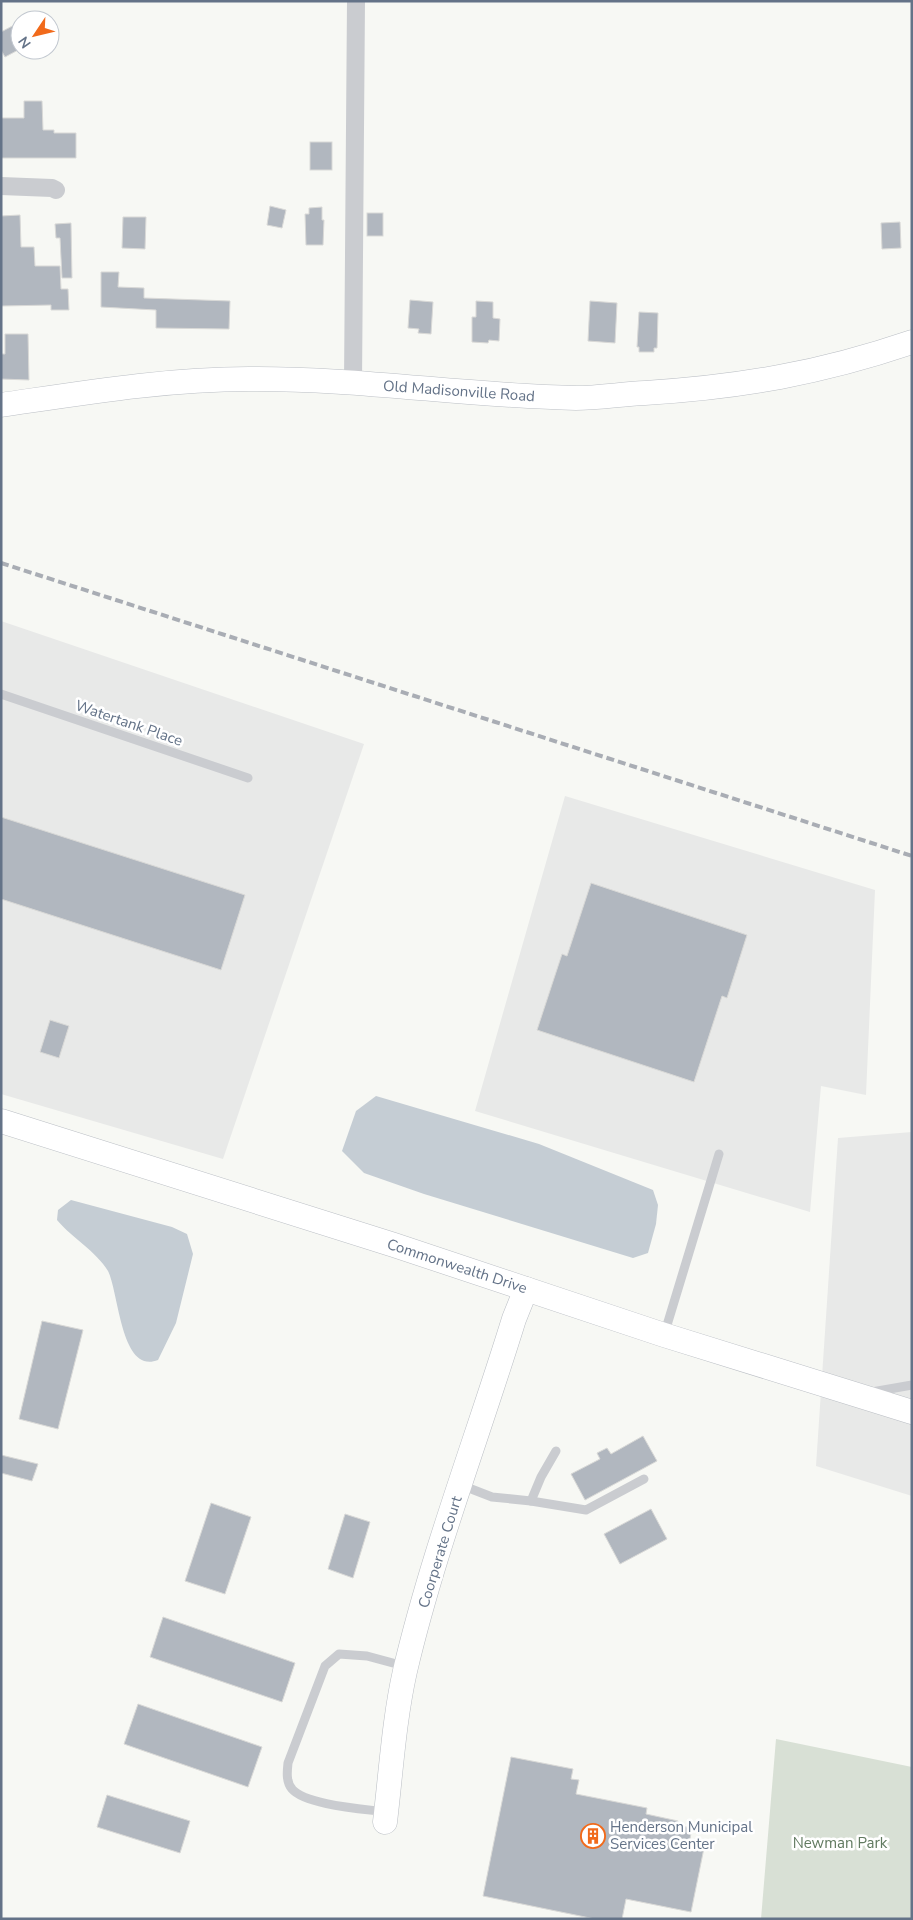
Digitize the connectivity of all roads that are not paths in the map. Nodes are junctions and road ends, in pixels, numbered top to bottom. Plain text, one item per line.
1 (356, 1) edge
2 (1, 186) edge
3 (56, 190) dead end
4 (912, 342) edge
5 (352, 383) junction
6 (1, 405) edge
7 (1, 694) edge
8 (248, 778) dead end
9 (1, 1120) edge
10 (719, 1154) dead end
11 (526, 1289) junction
12 (664, 1335) junction
13 (912, 1385) edge
14 (854, 1394) junction
15 (912, 1412) edge
16 (556, 1451) dead end
17 (644, 1479) dead end
18 (461, 1485) junction
19 (531, 1501) junction
20 (406, 1667) junction
21 (385, 1817) joint

1 - 5 street
2 - 3 street
4 - 5 street, Old Madisonville Road
5 - 6 street, Old Madisonville Road
7 - 8 lane, Watertank Place
9 - 11 street, Commonwealth Drive
10 - 12 lane
11 - 12 street, Commonwealth Drive
11 - 18 street, Coorperate Court
12 - 14 street, Commonwealth Drive
13 - 14 lane
14 - 15 street, Commonwealth Drive
16 - 19 lane
17 - 19 lane
18 - 19 lane
18 - 20 street, Coorperate Court
20 - 21 street, Coorperate Court
20 - 21 lane

